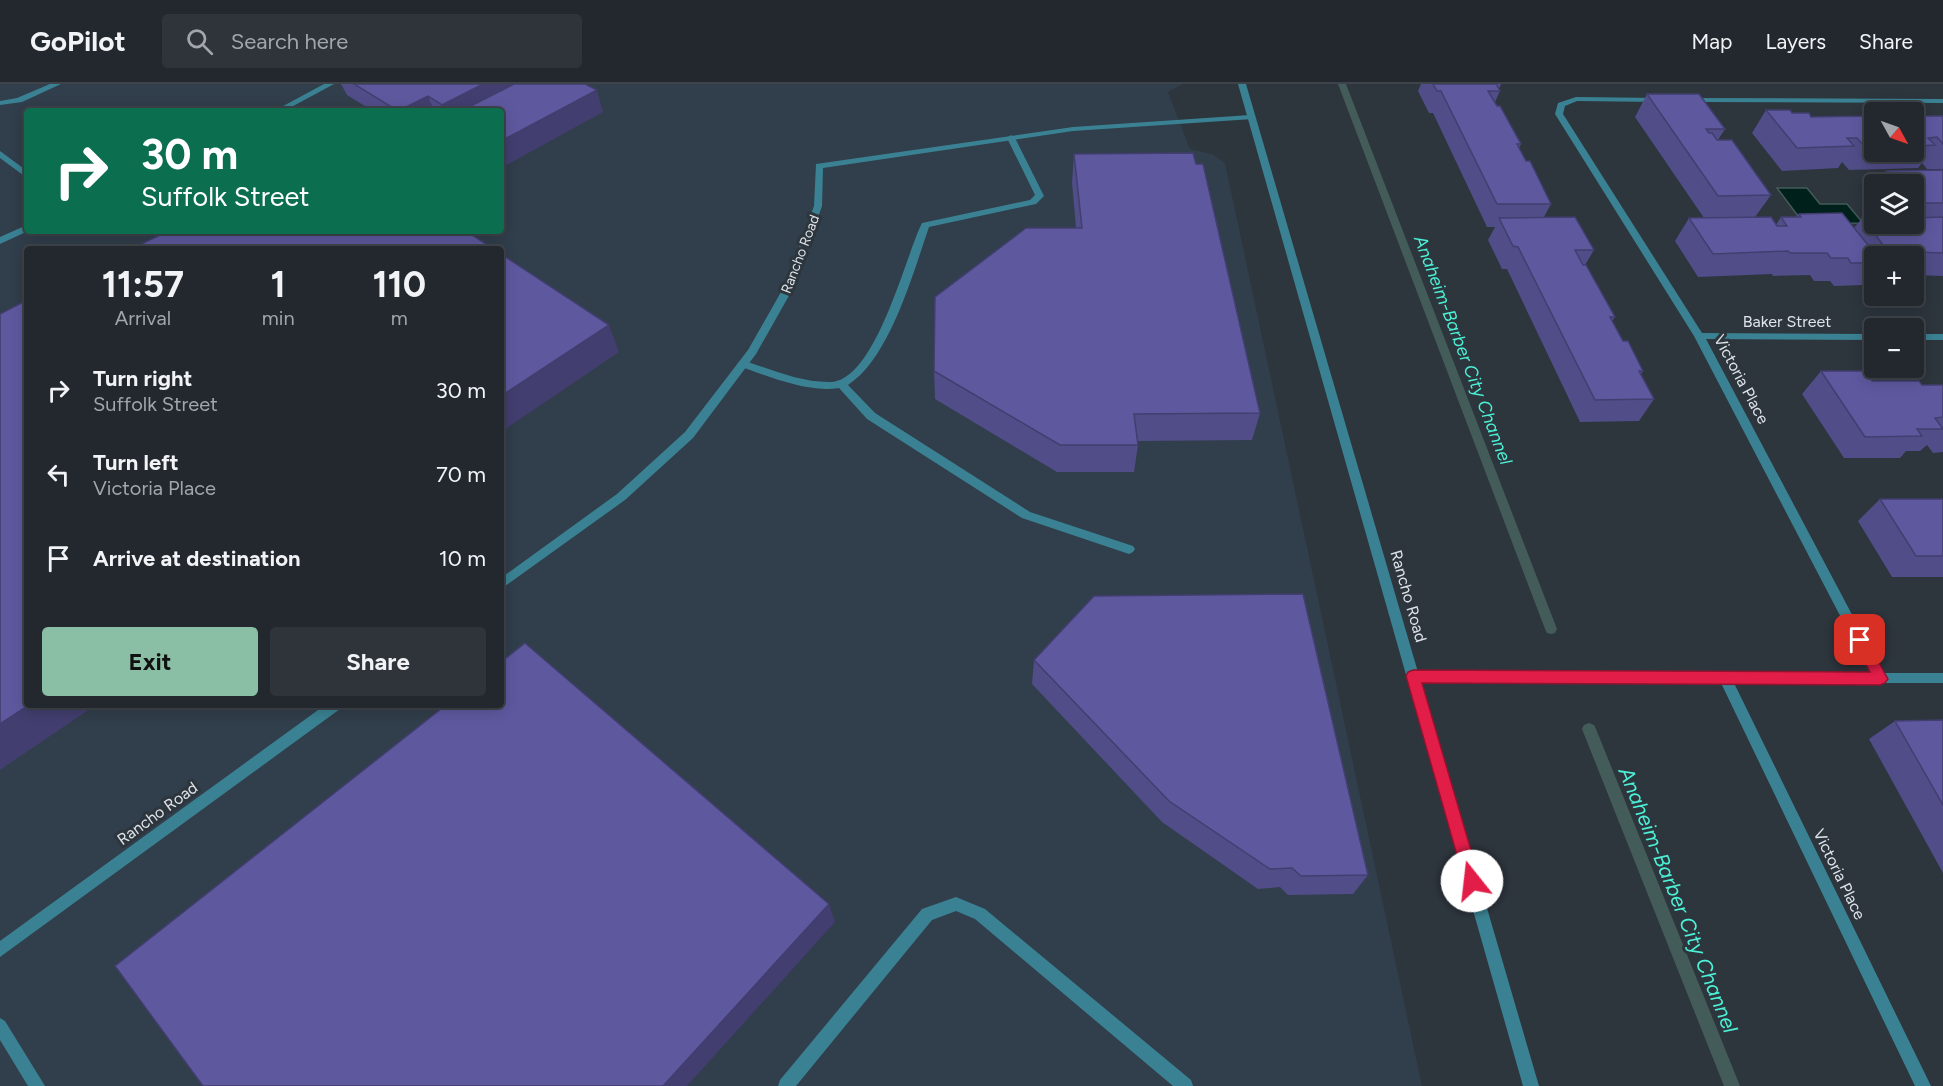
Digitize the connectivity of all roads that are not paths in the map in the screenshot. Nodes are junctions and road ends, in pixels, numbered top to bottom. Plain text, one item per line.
1 (57, 84) edge
2 (330, 84) edge
3 (1242, 84) edge
4 (1671, 100) edge
5 (1683, 100) edge
6 (1943, 101) edge
7 (0, 103) edge
8 (284, 108) edge
9 (1250, 117) junction
10 (1011, 138) junction
11 (0, 154) edge
12 (24, 173) edge
13 (24, 229) edge
14 (0, 241) edge
15 (1699, 336) junction
16 (1864, 337) edge
17 (1924, 337) edge
18 (1943, 338) edge
19 (742, 364) junction
20 (841, 384) junction
21 (1129, 549) dead end
22 (504, 582) edge
23 (1413, 676) junction
24 (1724, 677) junction
25 (1943, 678) edge
26 (1880, 679) junction
27 (331, 708) edge
28 (0, 950) edge
29 (0, 1026) edge
30 (37, 1086) edge
31 (786, 1086) edge
32 (1185, 1086) edge
33 (1531, 1086) edge
34 (1923, 1086) edge

1 - 7 street
2 - 8 street
3 - 9 street, Rancho Road
4 - 15 street, Victoria Place
5 - 6 street
9 - 10 street, Rancho Road
9 - 23 street, Rancho Road
10 - 19 street, Rancho Road
10 - 20 street
11 - 12 street
13 - 14 street
15 - 16 street, Baker Street
15 - 26 street, Victoria Place
17 - 18 street
19 - 20 street
19 - 22 street, Rancho Road
20 - 21 street
23 - 24 street
23 - 33 street, Rancho Road
24 - 26 street
24 - 34 street, Victoria Place
25 - 26 street
27 - 28 street, Rancho Road
29 - 30 street
31 - 32 street

